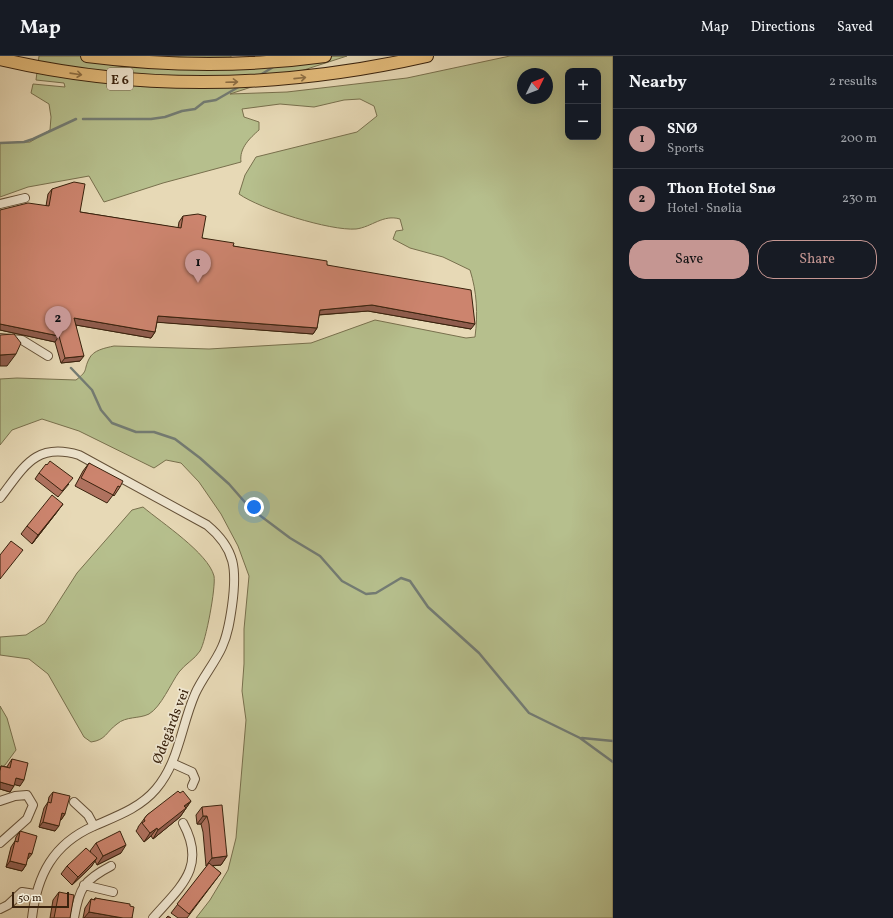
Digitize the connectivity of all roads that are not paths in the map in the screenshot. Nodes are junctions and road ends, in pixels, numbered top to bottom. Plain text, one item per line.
1 (87, 56) edge
2 (324, 56) edge
3 (427, 56) edge
4 (0, 59) edge
5 (25, 198) dead end
6 (0, 204) edge
7 (0, 338) edge
8 (48, 356) dead end
9 (0, 498) edge
10 (172, 763) junction
11 (192, 786) dead end
12 (0, 801) edge
13 (74, 802) dead end
14 (183, 823) edge
15 (94, 826) junction
16 (0, 843) edge
17 (111, 866) dead end
18 (84, 885) junction
19 (113, 892) dead end
20 (35, 894) junction
21 (0, 909) edge
22 (32, 918) edge
23 (74, 918) edge
24 (153, 918) edge

1 - 2 highway, E 6
4 -> 3 highway, E 6
5 - 6 street
7 - 8 street
9 - 10 street, Ødegårds vei
10 - 11 street
10 - 15 street, Ødegårds vei
12 - 16 street
13 - 15 street
14 - 24 street
15 - 20 street, Ødegårds vei
17 - 18 street
18 - 19 street
18 - 23 street
20 - 21 street
20 - 22 street, Ødegårds vei

